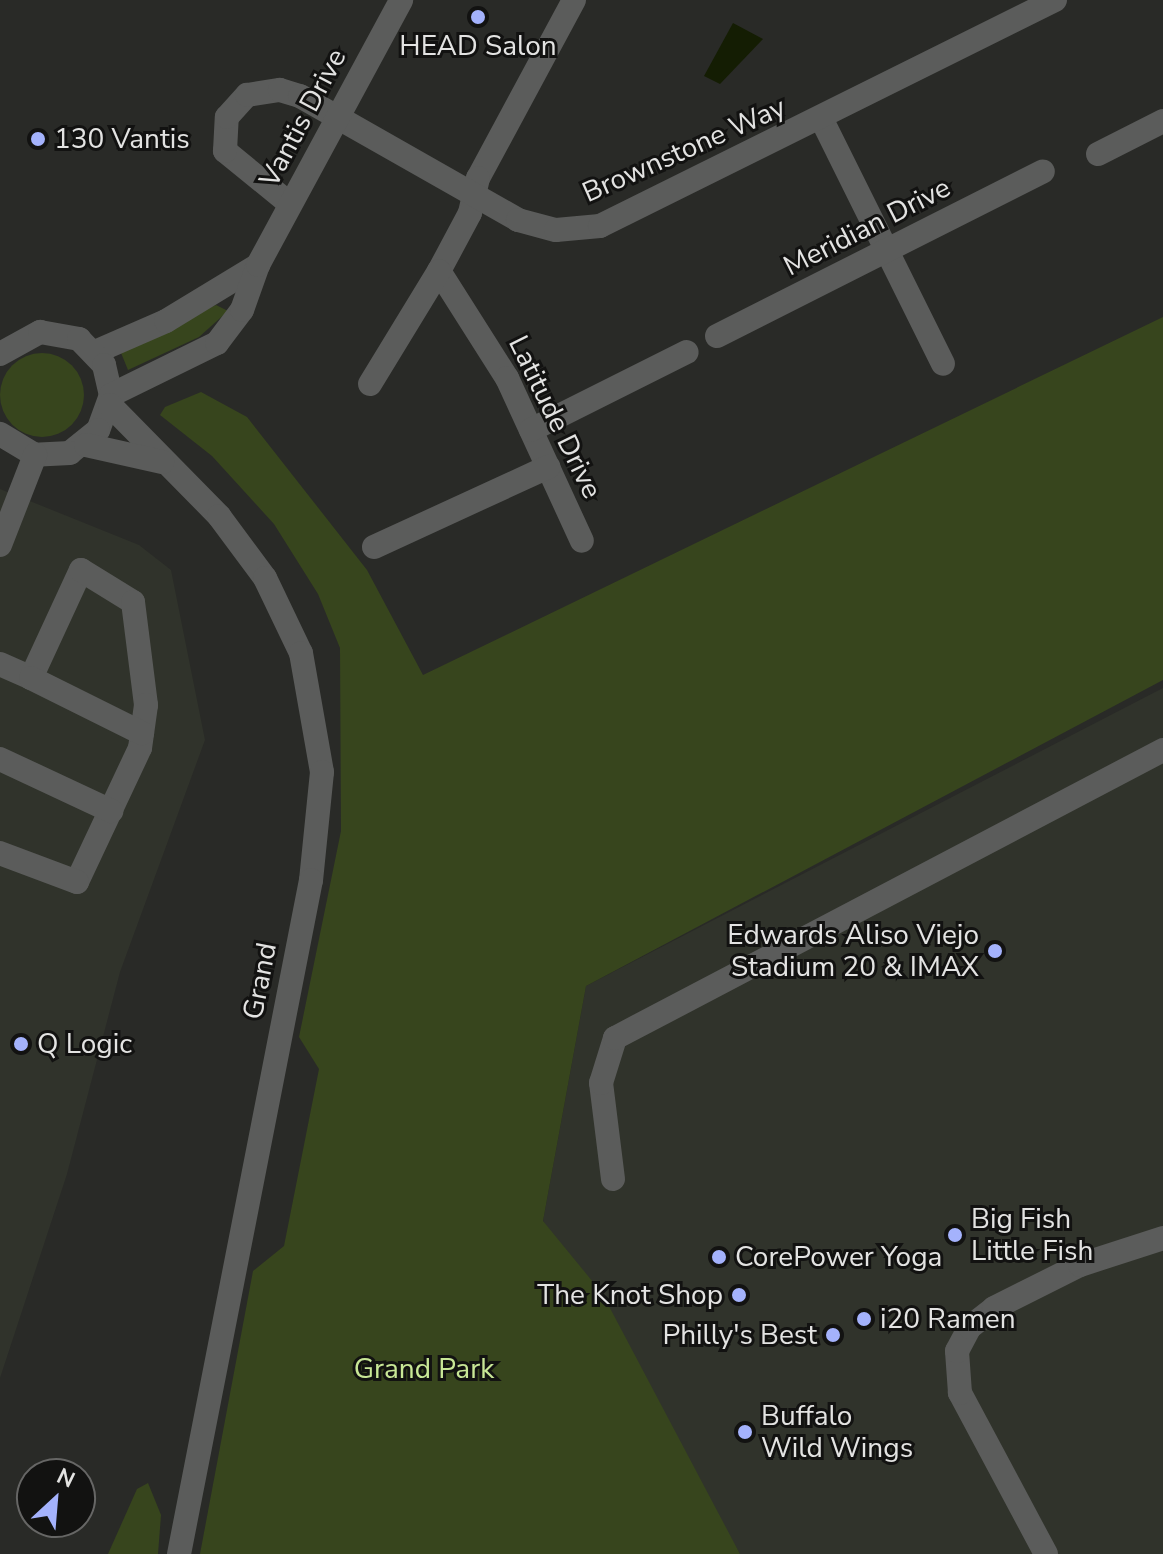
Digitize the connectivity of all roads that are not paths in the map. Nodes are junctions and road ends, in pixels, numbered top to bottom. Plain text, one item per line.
1 (401, 0) edge
2 (574, 0) edge
3 (1055, 0) edge
4 (338, 116) junction
5 (822, 120) junction
6 (1163, 121) edge
7 (1098, 154) dead end
8 (1043, 171) dead end
9 (474, 195) junction
10 (290, 204) junction
11 (888, 252) junction
12 (258, 265) junction
13 (439, 271) junction
14 (10, 334) edge
15 (717, 336) dead end
16 (95, 352) junction
17 (687, 352) dead end
18 (0, 354) edge
19 (943, 364) dead end
20 (370, 384) dead end
21 (110, 400) junction
22 (531, 430) junction
23 (0, 434) edge
24 (86, 445) junction
25 (35, 455) junction
26 (162, 462) junction
27 (548, 467) junction
28 (582, 541) dead end
29 (0, 545) edge
30 (374, 547) dead end
31 (0, 664) edge
32 (31, 678) junction
33 (142, 733) junction
34 (1161, 756) edge
35 (0, 759) edge
36 (111, 811) junction
37 (0, 853) edge
38 (613, 1179) dead end
39 (1163, 1238) edge
40 (179, 1554) edge
41 (1046, 1554) edge

1 - 4 street, Vantis Drive
2 - 9 street
3 - 5 street, Brownstone Way
4 - 9 street, Brownstone Way
4 - 10 street, Vantis Drive
4 - 10 street, Brownstone Way
5 - 9 street, Brownstone Way
5 - 11 street
6 - 7 street
8 - 11 street, Meridian Drive
9 - 13 street
10 - 12 street, Vantis Drive
11 - 15 street, Meridian Drive
11 - 19 street
12 - 16 street
12 - 21 street, Vantis Drive
13 - 20 street
13 - 22 street, Latitude Drive
14 - 16 street
14 - 18 street
16 - 21 street
17 - 22 street
21 - 24 street
21 - 26 street, Grand
22 - 27 street, Latitude Drive
23 - 25 street
24 - 25 street
24 - 26 street
25 - 29 street
26 - 40 street, Grand
27 - 28 street, Latitude Drive
27 - 30 street
31 - 32 street
32 - 33 street
32 - 33 street
33 - 36 street
34 - 38 street
35 - 36 street
36 - 37 street
39 - 41 street

